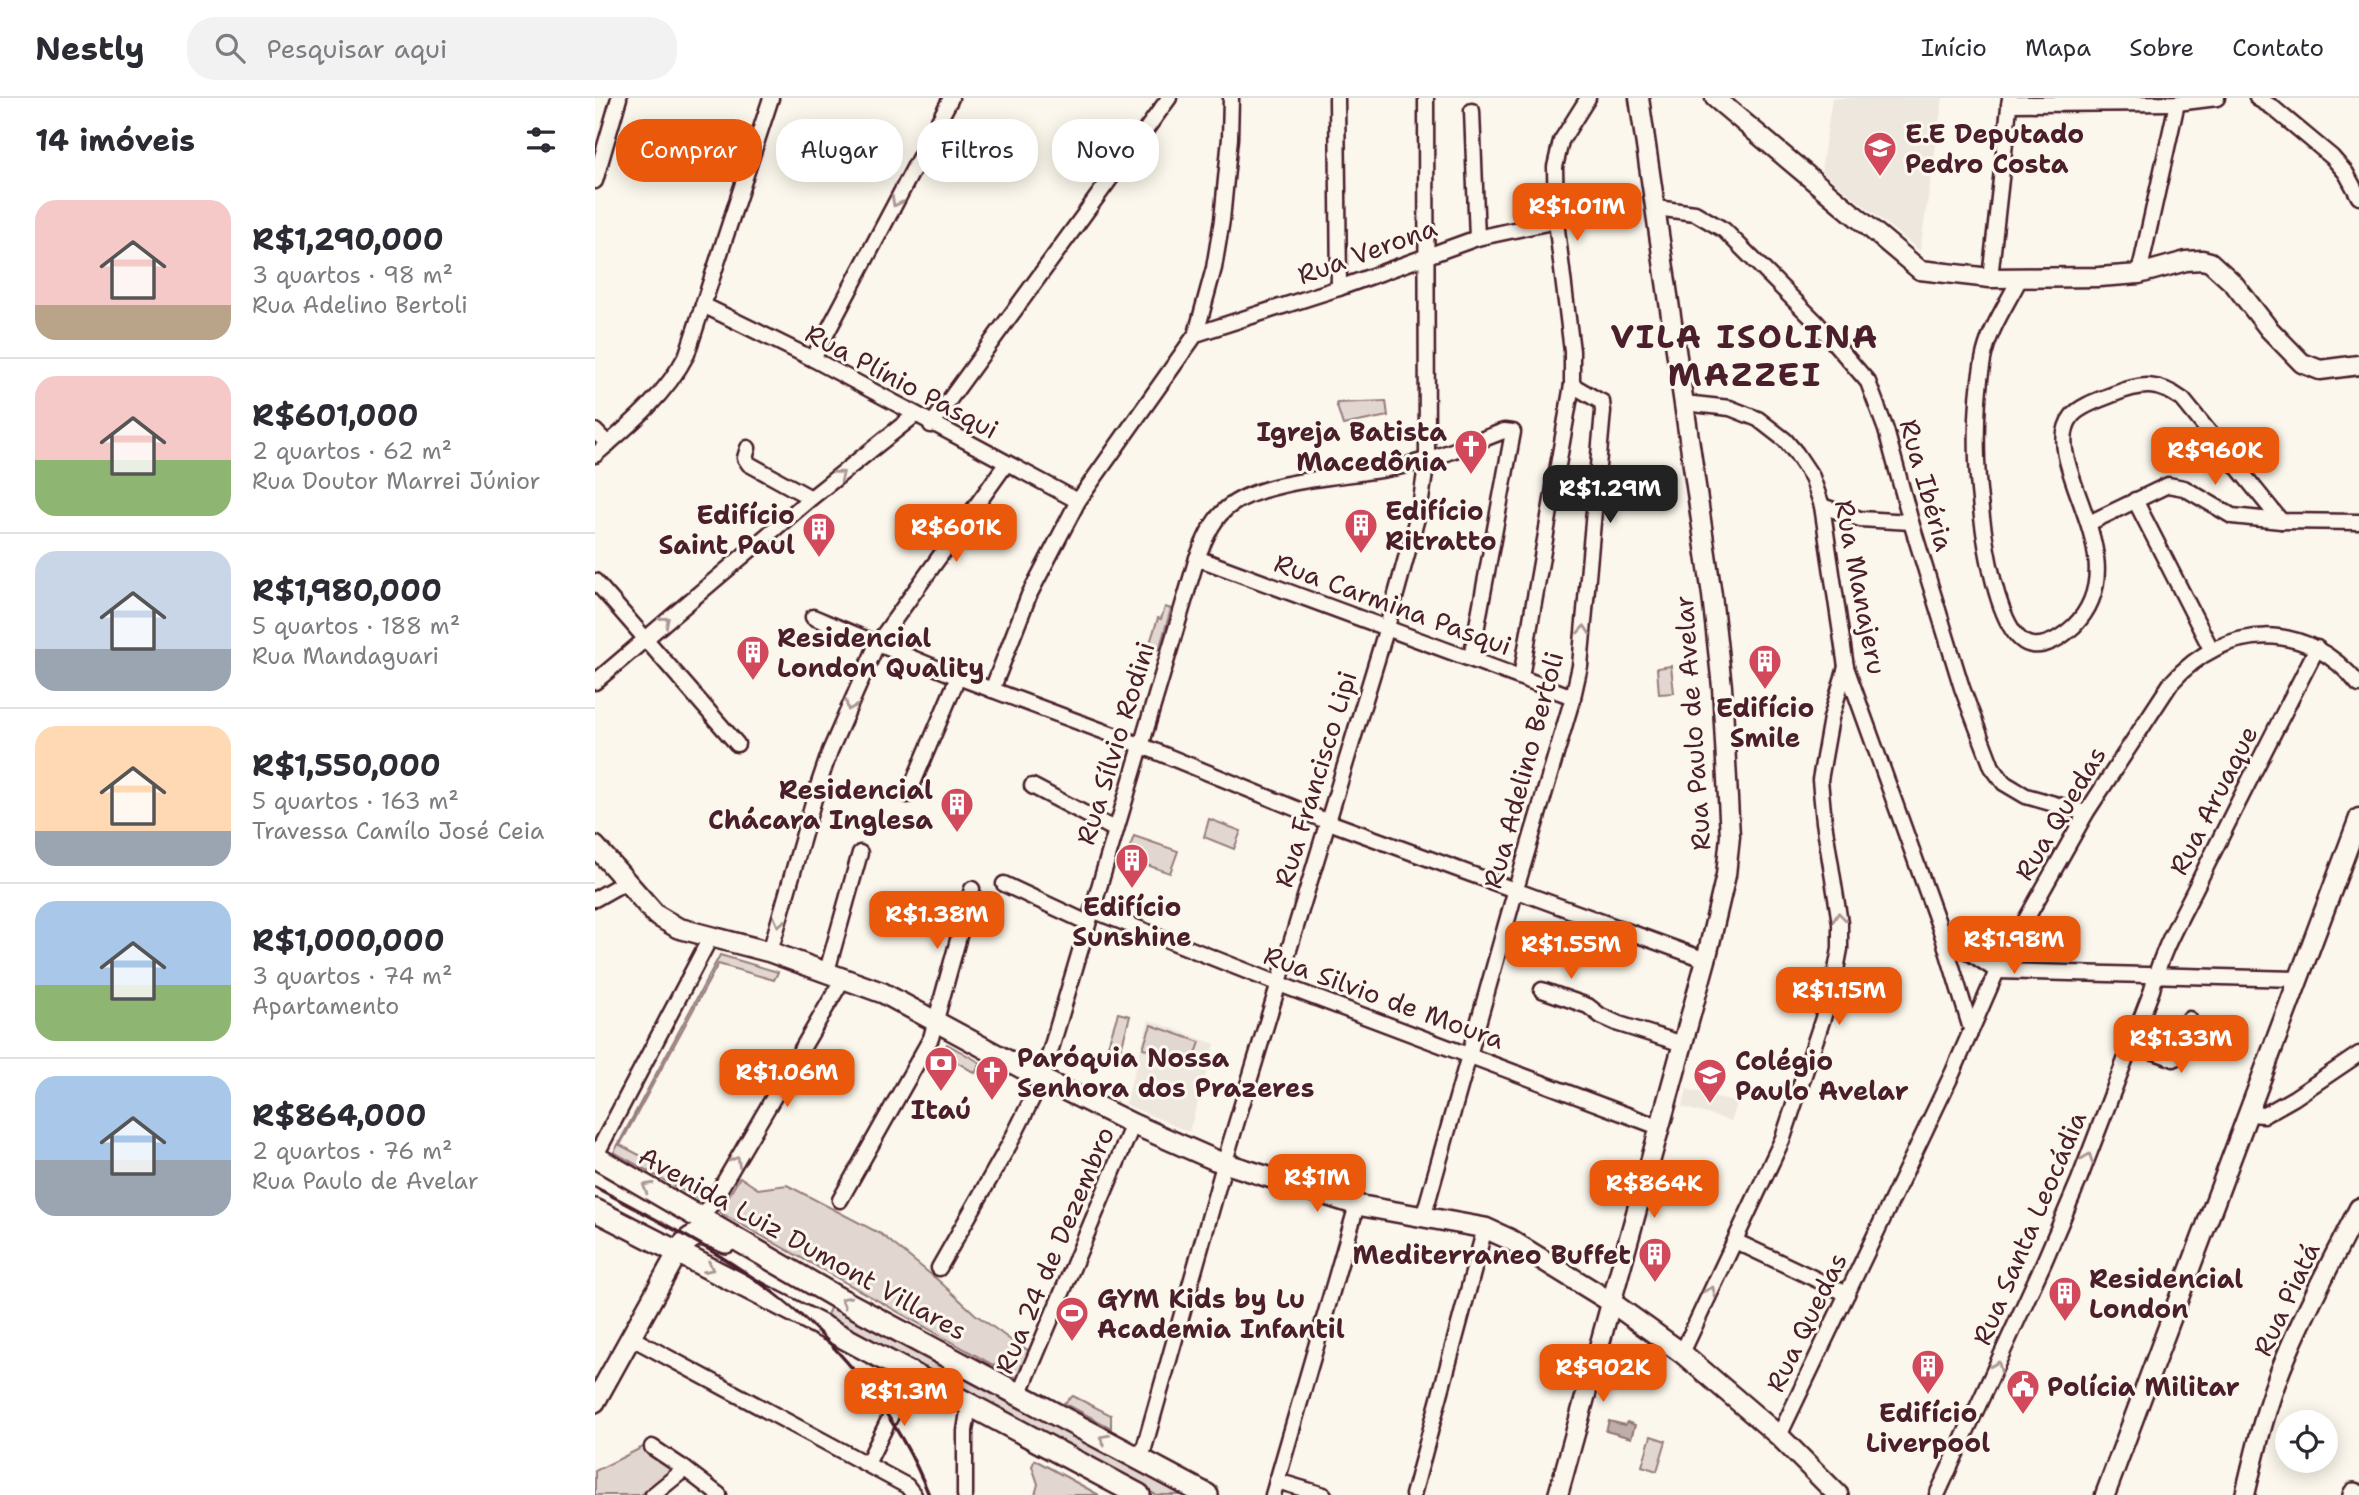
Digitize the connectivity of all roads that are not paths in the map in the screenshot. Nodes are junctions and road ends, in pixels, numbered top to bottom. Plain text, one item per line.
1 (619, 98) edge
2 (771, 98) edge
3 (951, 98) edge
4 (1169, 98) edge
5 (1231, 98) edge
6 (1337, 98) edge
7 (1426, 98) edge
8 (1588, 98) edge
9 (1639, 98) edge
10 (1715, 98) edge
11 (2217, 98) edge
12 (2257, 98) edge
13 (2010, 101) edge
14 (2177, 103) junction
15 (1472, 111) dead end
16 (595, 181) edge
17 (2359, 197) edge
18 (1656, 208) junction
19 (1556, 221) junction
20 (1477, 238) junction
21 (1425, 257) junction
22 (2139, 274) junction
23 (1990, 278) junction
24 (2020, 278) junction
25 (1339, 288) junction
26 (703, 304) junction
27 (1196, 334) junction
28 (813, 359) junction
29 (2359, 365) edge
30 (1571, 385) junction
31 (1684, 402) junction
32 (915, 415) junction
33 (932, 425) junction
34 (595, 431) edge
35 (608, 444) junction
36 (748, 448) dead end
37 (595, 455) edge
38 (1427, 459) junction
39 (1006, 464) junction
40 (811, 498) junction
41 (2135, 500) junction
42 (1077, 501) junction
43 (1822, 506) junction
44 (2281, 520) junction
45 (1911, 522) junction
46 (2359, 522) edge
47 (2089, 523) junction
48 (1197, 558) junction
49 (595, 581) edge
50 (813, 617) dead end
51 (1387, 627) junction
52 (645, 638) junction
53 (877, 644) junction
54 (2317, 648) junction
55 (2211, 649) junction
56 (1471, 658) junction
57 (1846, 667) junction
58 (958, 677) junction
59 (1521, 677) junction
60 (595, 682) edge
61 (2359, 685) edge
62 (992, 690) junction
63 (1573, 697) junction
64 (1858, 697) junction
65 (1835, 705) junction
66 (737, 744) dead end
67 (1140, 745) junction
68 (1032, 786) dead end
69 (908, 795) dead end
70 (2086, 813) junction
71 (2359, 818) edge
72 (1326, 821) junction
73 (1114, 829) junction
74 (595, 846) edge
75 (860, 853) dead end
76 (625, 882) junction
77 (1004, 884) dead end
78 (972, 889) dead end
79 (1516, 889) junction
80 (595, 899) edge
81 (1090, 917) junction
82 (1942, 934) junction
83 (710, 938) junction
84 (770, 952) junction
85 (1706, 960) junction
86 (1997, 971) junction
87 (835, 974) junction
88 (2155, 976) junction
89 (2298, 979) junction
90 (1279, 984) junction
91 (1542, 990) dead end
92 (2189, 1018) dead end
93 (936, 1021) junction
94 (1971, 1029) junction
95 (1683, 1044) junction
96 (2132, 1044) junction
97 (1468, 1054) junction
98 (2359, 1054) edge
99 (1042, 1079) junction
100 (2249, 1114) junction
101 (1133, 1124) junction
102 (1659, 1127) junction
103 (595, 1157) edge
104 (1224, 1163) junction
105 (840, 1200) dead end
106 (1357, 1205) junction
107 (2359, 1208) edge
108 (595, 1210) edge
109 (698, 1217) junction
110 (1423, 1218) junction
111 (1485, 1228) junction
112 (648, 1236) junction
113 (1735, 1241) junction
114 (678, 1252) junction
115 (763, 1255) junction
116 (939, 1268) dead end
117 (1847, 1294) junction
118 (1611, 1303) junction
119 (630, 1337) junction
120 (1682, 1353) junction
121 (914, 1377) junction
122 (1019, 1395) junction
123 (595, 1402) edge
124 (969, 1405) junction
125 (1779, 1436) junction
126 (652, 1447) dead end
127 (1141, 1459) junction
128 (866, 1464) junction
129 (685, 1469) junction
130 (1275, 1488) edge
131 (653, 1495) edge
132 (719, 1495) edge
133 (914, 1495) edge
134 (965, 1495) edge
135 (1139, 1495) edge
136 (1207, 1495) edge
137 (1324, 1495) edge
138 (1413, 1495) edge
139 (1558, 1495) edge
140 (1838, 1495) edge
141 (1937, 1495) edge
142 (2105, 1495) edge
143 (2245, 1495) edge

1 - 16 street
2 - 26 street
3 -> 28 street
4 - 33 street
5 - 27 street
6 - 25 street
7 - 21 street, Rua Francisco Lipi
8 - 19 street
9 - 18 street, Rua Paulo de Avelar
10 - 23 street
11 - 14 street
12 - 17 street
13 - 14 street
13 - 23 street
14 - 22 street
15 - 20 street
18 - 31 street, Rua Paulo de Avelar
18 - 45 street, Rua Ibéria
19 - 20 street, Rua Verona
19 - 30 street
20 - 21 street, Rua Verona
21 - 25 street, Rua Verona
21 - 38 street, Rua Francisco Lipi
22 - 24 street
22 - 29 street
23 - 24 street
24 - 47 street
25 - 27 street, Rua Verona
26 - 28 street, Rua Plínio Pasqui
26 - 35 street
27 - 42 street
28 - 32 street, Rua Plínio Pasqui
30 - 59 street
63 -> 30 street, Rua Adelino Bertoli
31 - 43 street, Rua Manajeru
31 - 85 street, Rua Paulo de Avelar
32 - 33 street, Rua Plínio Pasqui
40 -> 32 street
33 - 39 street, Rua Plínio Pasqui
34 - 35 street
35 - 37 street
36 - 40 street
38 - 48 street, Rua Sílvio Rodini
38 - 51 street, Rua Francisco Lipi
38 - 56 street, Rua Sílvio Rodini
39 - 42 street, Rua Plínio Pasqui
39 - 53 street
52 -> 40 street
41 - 44 street
41 - 47 street
41 - 55 street
42 - 62 street
43 - 45 street
43 - 57 street, Rua Manajeru
44 - 46 street
44 - 47 street
45 - 70 street, Rua Ibéria
48 - 51 street, Rua Carmina Pasqui
48 - 67 street, Rua Sílvio Rodini
49 - 52 street
50 - 53 street
51 - 56 street, Rua Carmina Pasqui
51 - 72 street, Rua Francisco Lipi
52 - 60 street
52 - 66 street
53 - 58 street
53 -> 84 street
54 - 55 street, Rua Quedas
54 - 61 street, Rua Quedas
54 - 88 street, Rua Aruaque
55 - 70 street, Rua Quedas
56 - 59 street, Rua Carmina Pasqui
57 - 64 street, Rua Manajeru
57 - 65 street
58 - 62 street
58 - 69 street
59 - 63 street, Rua Carmina Pasqui
62 - 67 street
63 - 79 street, Rua Adelino Bertoli
64 - 65 street
64 - 82 street, Rua Manajeru
113 -> 65 street
67 - 72 street
67 - 73 street, Rua Sílvio Rodini
68 - 73 street
70 - 86 street, Rua Quedas
71 - 89 street
72 - 79 street
72 - 90 street, Rua Francisco Lipi
73 - 81 street, Rua Sílvio Rodini
74 - 76 main road
75 - 87 street
76 - 80 street
76 - 83 main road
77 - 81 street, Rua Silvio de Moura
78 - 93 street
79 - 85 street
79 - 97 street, Rua Adelino Bertoli
81 - 90 street, Rua Silvio de Moura
81 - 99 street, Rua Sílvio Rodini
82 - 86 street
82 - 94 street, Rua Manajeru
83 - 84 main road
83 - 103 street
84 - 87 main road
85 - 95 street, Rua Paulo de Avelar
86 - 88 street
86 - 94 street, Rua Quedas
87 - 93 main road
109 -> 87 street
88 - 89 street
88 - 96 street, Rua Santa Leocádia
89 - 100 street
90 - 97 street, Rua Silvio de Moura
90 - 104 street, Rua Francisco Lipi
91 - 95 street
92 - 96 street
93 - 99 main road
93 - 105 street
94 - 117 street, Rua Quedas
95 - 102 street, Rua Paulo de Avelar
141 -> 96 street, Rua Santa Leocádia
97 - 102 street, Rua Silvio de Moura
97 - 110 street, Rua Adelino Bertoli
98 - 100 street
99 - 101 main road
99 - 116 street, Rua Sílvio Rodini
100 - 142 street
101 - 104 main road
101 - 122 street, Rua 24 de Dezembro
102 - 118 street, Rua Paulo de Avelar
109 -> 103 main road, Avenida Luiz Dumont Villares
104 - 106 main road
104 - 127 street, Rua Francisco Lipi
106 - 110 main road
106 - 130 street
107 - 143 street, Rua Piatá
108 - 112 main road
109 - 112 main road
109 - 115 main road, Avenida Luiz Dumont Villares
110 - 111 main road
111 - 118 main road
111 - 138 street
112 - 114 main road
113 - 117 street
120 -> 113 street
114 - 115 main road
114 - 119 main road
114 -> 121 main road
122 -> 115 main road, Avenida Luiz Dumont Villares
117 - 125 street, Rua Quedas
118 - 120 main road
118 - 139 street, Rua Paulo de Avelar
119 - 123 main road
119 - 128 street
120 - 125 main road
121 - 124 main road
121 - 128 street
127 -> 122 main road, Avenida Luiz Dumont Villares
124 - 134 street
124 - 135 main road
125 - 140 main road
126 - 129 street
127 - 136 main road, Avenida Luiz Dumont Villares
128 - 133 street
129 - 131 street
129 - 132 street
130 - 137 street

